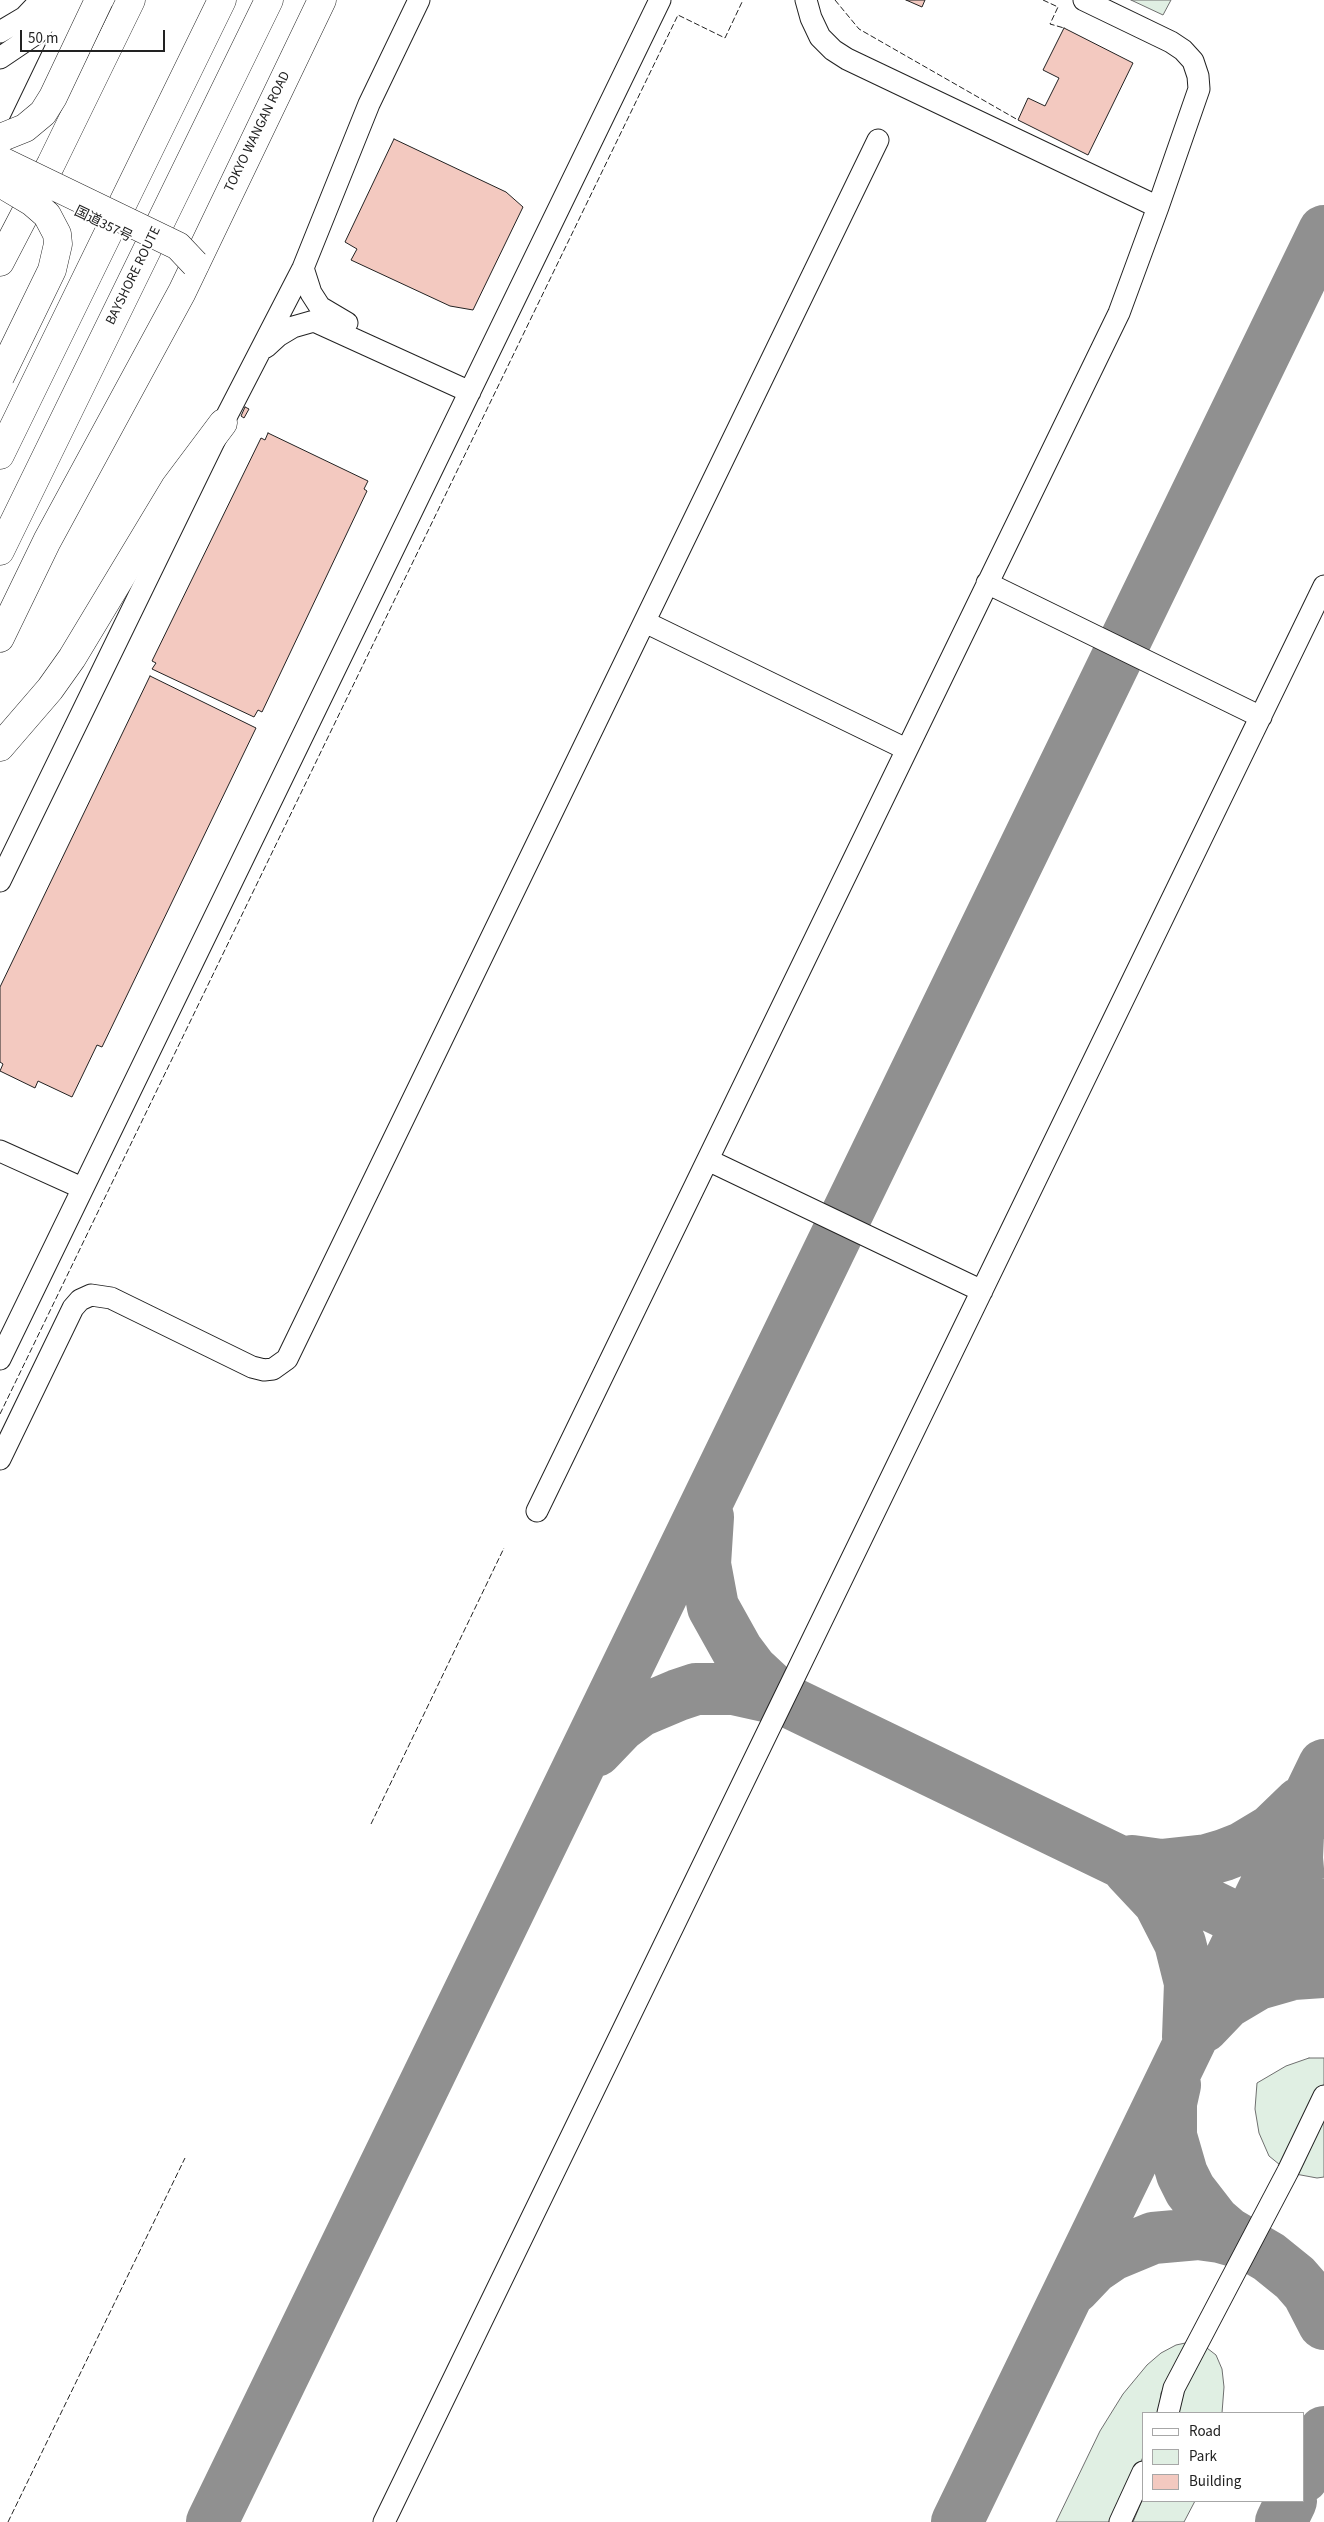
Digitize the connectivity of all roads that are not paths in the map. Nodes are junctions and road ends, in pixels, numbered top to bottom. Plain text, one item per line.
1 (41, 0) edge
2 (64, 0) edge
3 (79, 0) edge
4 (99, 0) edge
5 (131, 0) edge
6 (222, 0) edge
7 (269, 0) edge
8 (322, 0) edge
9 (419, 0) edge
10 (660, 0) edge
11 (806, 0) edge
12 (1084, 0) edge
13 (0, 32) edge
14 (0, 58) edge
15 (0, 138) edge
16 (878, 140) dead end
17 (0, 160) edge
18 (0, 165) edge
19 (0, 178) edge
20 (0, 183) edge
21 (1158, 207) junction
22 (0, 262) edge
23 (195, 264) junction
24 (303, 268) junction
25 (258, 354) junction
26 (0, 377) edge
27 (472, 387) junction
28 (223, 423) junction
29 (0, 455) edge
30 (0, 551) edge
31 (987, 583) junction
32 (1324, 586) edge
33 (645, 622) junction
34 (0, 638) edge
35 (1261, 717) junction
36 (0, 747) edge
37 (906, 749) junction
38 (0, 881) edge
39 (0, 1151) edge
40 (708, 1160) junction
41 (82, 1188) junction
42 (982, 1291) junction
43 (0, 1358) edge
44 (0, 1458) edge
45 (537, 1511) dead end
46 (1324, 2096) edge
47 (1168, 2412) edge
48 (1142, 2474) edge
49 (384, 2522) edge
50 (1120, 2522) edge

1 - 13 street
2 - 14 street
3 - 18 street
4 - 15 highway, bridge
5 - 22 highway
6 - 29 highway
7 - 30 highway, BAYSHORE ROUTE
8 - 23 highway, TOKYO WANGAN ROAD
9 - 24 street
10 - 27 street
11 - 21 street
12 - 21 street
16 - 33 street
17 - 23 highway, 国道357号, bridge
19 - 23 highway, 国道357号
20 - 26 highway, bridge
21 - 31 street
23 - 34 highway, TOKYO WANGAN ROAD
24 - 25 street
24 - 27 street
25 - 27 street
25 - 28 street
27 - 41 street
28 - 36 highway
28 - 38 street
31 - 35 street
31 - 37 street
32 - 35 street
33 - 37 street
33 - 44 street
35 - 42 street
37 - 40 street
39 - 41 street
40 - 42 street
40 - 45 street
41 - 43 street
42 - 49 street
46 - 47 street
48 - 50 street

